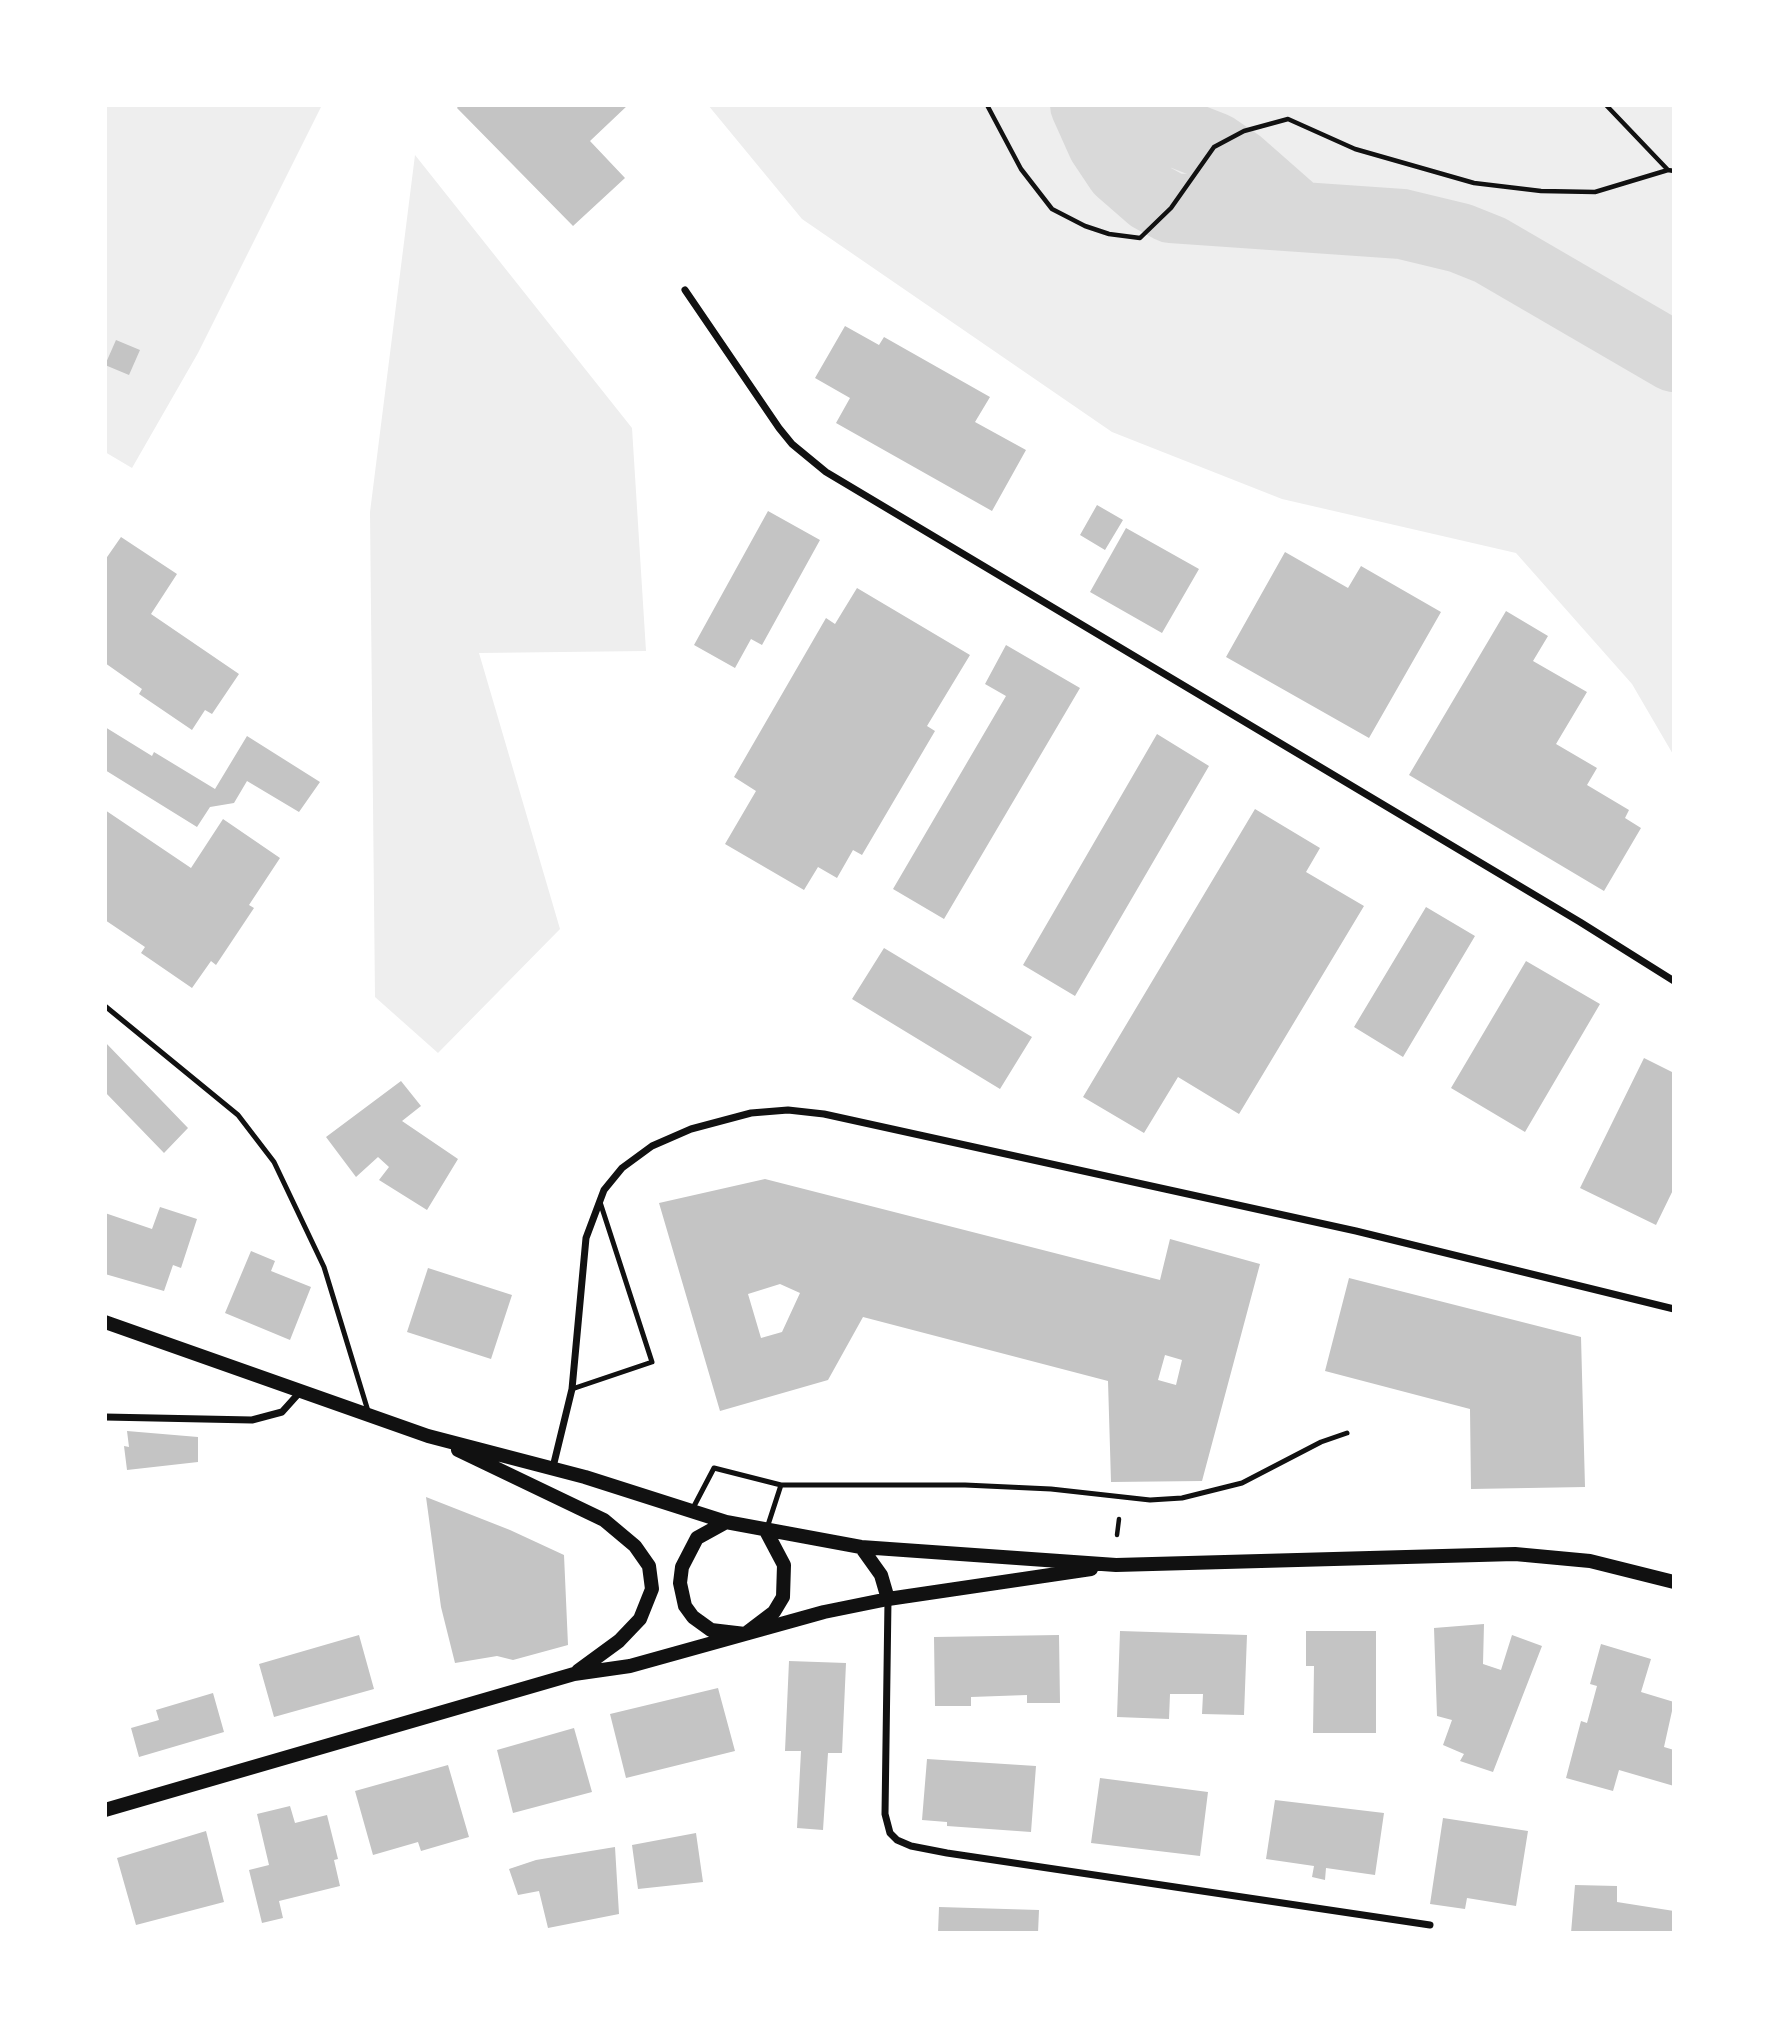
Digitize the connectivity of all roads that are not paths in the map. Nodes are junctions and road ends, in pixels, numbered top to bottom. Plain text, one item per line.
1 (685, 289) dead end
2 (1674, 981) edge
3 (105, 1006) edge
4 (599, 1199) junction
5 (1674, 1309) edge
6 (105, 1322) edge
7 (302, 1390) junction
8 (572, 1390) junction
9 (368, 1414) junction
10 (105, 1417) edge
11 (1347, 1433) dead end
12 (428, 1436) junction
13 (553, 1468) junction
14 (781, 1485) junction
15 (692, 1510) junction
16 (726, 1522) junction
17 (766, 1531) junction
18 (861, 1548) junction
19 (1116, 1565) junction
20 (1674, 1582) edge
21 (888, 1599) junction
22 (745, 1634) junction
23 (574, 1674) junction
24 (105, 1810) edge
25 (1430, 1925) dead end

1 - 2 street
3 - 9 lane
4 - 5 street
4 - 8 street
4 - 8 lane
6 - 7 main road
7 - 9 main road
7 - 10 street
8 - 13 street
9 - 12 main road
11 - 14 lane
12 - 13 main road
12 - 23 main road
13 - 15 main road
14 - 15 lane
14 - 17 lane
15 - 16 main road
16 - 17 main road
16 - 22 main road
17 - 18 main road
17 - 22 main road
18 - 19 main road
18 - 21 main road
19 - 20 main road
19 - 21 main road
21 - 22 main road
21 - 25 street
22 - 23 main road
23 - 24 main road

